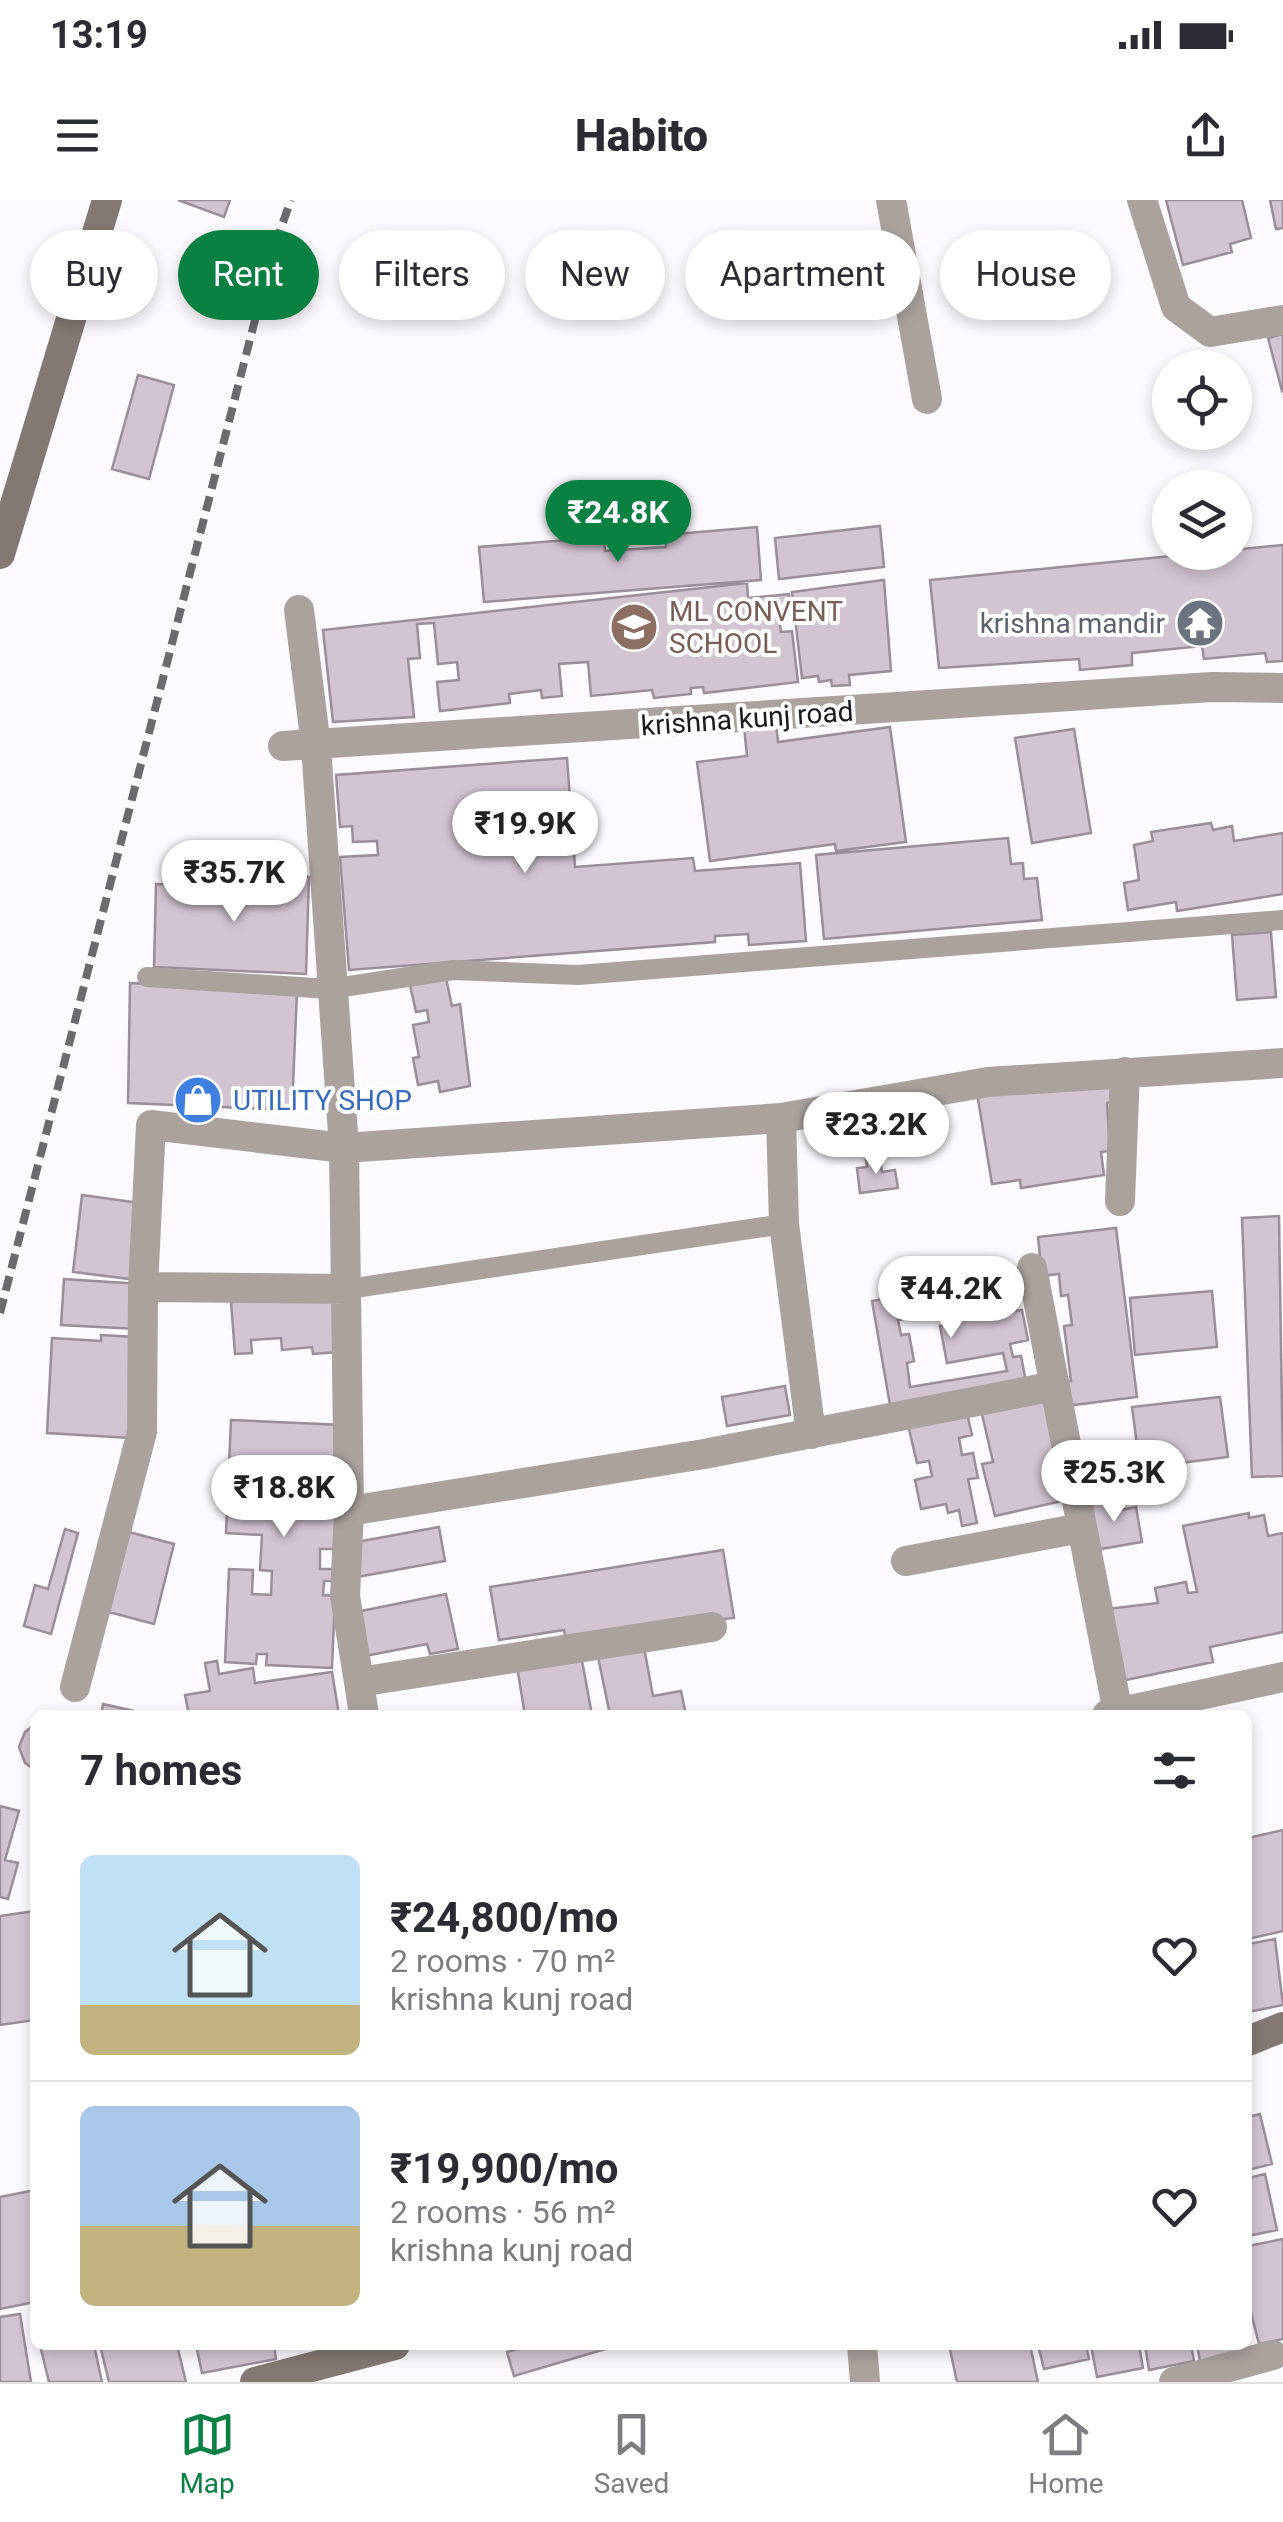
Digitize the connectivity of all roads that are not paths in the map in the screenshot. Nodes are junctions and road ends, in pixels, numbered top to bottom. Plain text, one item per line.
1 (107, 200) edge
2 (891, 200) edge
3 (1142, 200) edge
4 (1283, 320) edge
5 (927, 398) dead end
6 (0, 554) edge
7 (299, 610) dead end
8 (1283, 688) edge
9 (283, 746) dead end
10 (316, 746) junction
11 (1283, 920) edge
12 (147, 977) dead end
13 (330, 989) junction
14 (1283, 1062) edge
15 (1125, 1072) junction
16 (781, 1118) junction
17 (344, 1148) junction
18 (1120, 1201) dead end
19 (784, 1224) junction
20 (1032, 1268) dead end
21 (143, 1287) junction
22 (348, 1289) junction
23 (1054, 1386) junction
24 (811, 1434) junction
25 (349, 1511) junction
26 (1081, 1528) junction
27 (906, 1561) dead end
28 (712, 1627) dead end
29 (1283, 1677) edge
30 (359, 1682) junction
31 (75, 1686) dead end
32 (363, 1710) edge
33 (1111, 1710) edge
34 (1130, 1710) edge
35 (1283, 2027) edge
36 (1252, 2039) edge
37 (377, 2350) edge
38 (862, 2350) edge
39 (1273, 2355) dead end
40 (254, 2382) edge
41 (864, 2382) edge
42 (1175, 2382) edge

1 - 6 main road
2 - 5 street
3 - 4 street
7 - 10 street
8 - 10 street, krishna kunj road
9 - 10 street, krishna kunj road
10 - 13 street
11 - 13 lane
12 - 13 lane
13 - 17 street
14 - 15 street
15 - 16 street
15 - 18 street
16 - 17 street
16 - 19 street
17 - 21 street
17 - 22 street
19 - 22 lane
19 - 24 street
20 - 23 street
21 - 22 street
21 - 31 street
22 - 25 street
23 - 24 street
23 - 26 street
24 - 25 street
25 - 30 street
26 - 27 street
26 - 33 street
28 - 30 street
29 - 34 street
30 - 32 street
35 - 36 main road
37 - 40 main road
38 - 41 street
39 - 42 street

